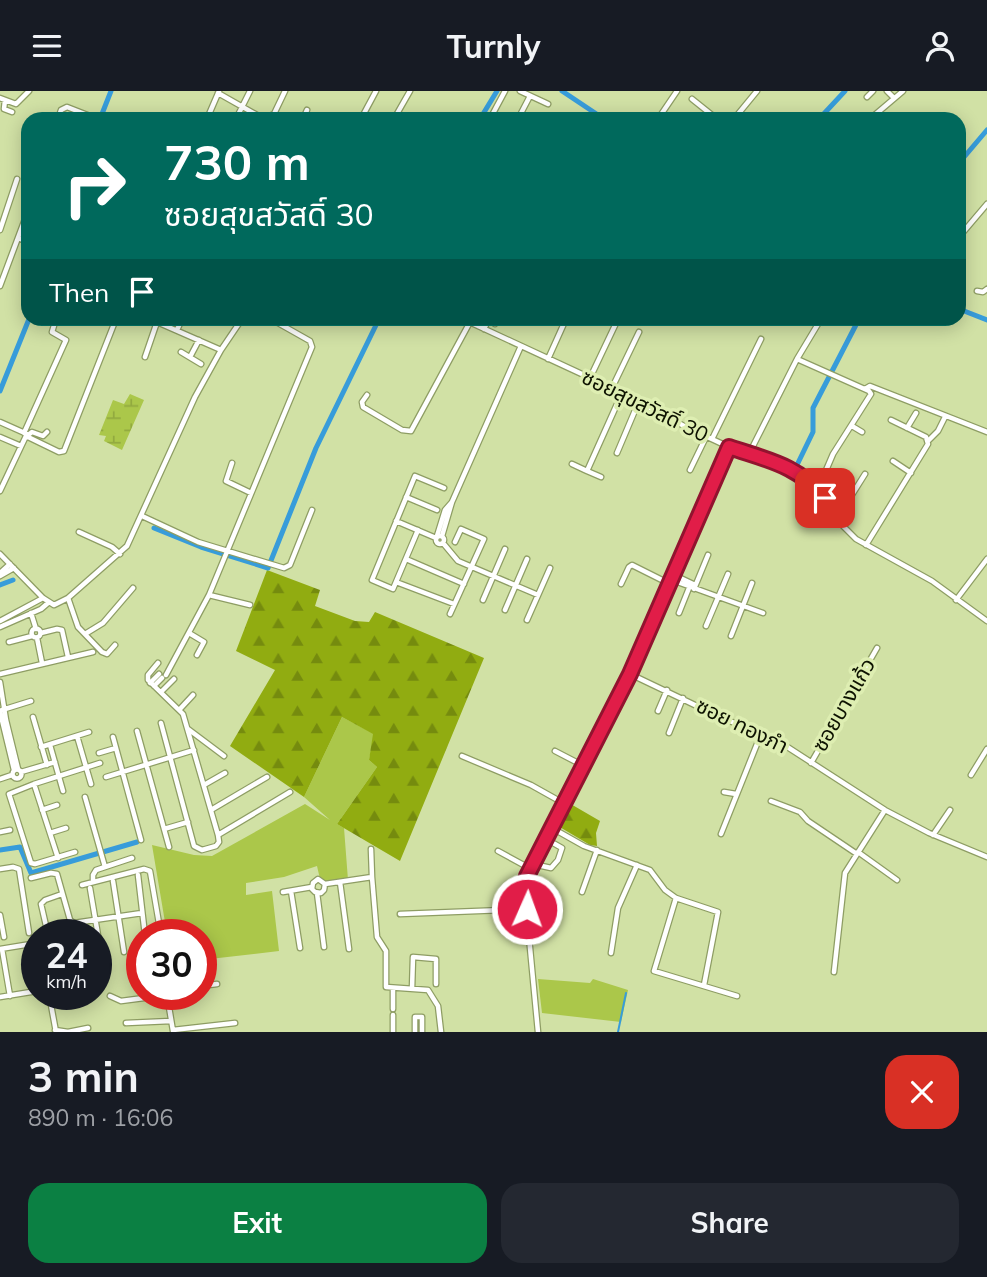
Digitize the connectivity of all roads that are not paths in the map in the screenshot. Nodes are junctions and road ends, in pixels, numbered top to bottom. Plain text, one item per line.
1 (29, 91) edge
2 (250, 91) edge
3 (285, 91) edge
4 (376, 91) edge
5 (410, 91) edge
6 (505, 91) edge
7 (520, 91) edge
8 (677, 91) edge
9 (757, 91) edge
10 (873, 91) edge
11 (887, 91) edge
12 (903, 91) edge
13 (218, 92) edge
14 (530, 96) junction
15 (867, 97) dead end
16 (894, 98) junction
17 (2, 99) edge
18 (692, 99) dead end
19 (548, 104) dead end
20 (242, 106) junction
21 (12, 112) dead end
22 (60, 112) edge
23 (80, 112) edge
24 (210, 112) edge
25 (239, 112) edge
26 (251, 112) edge
27 (275, 112) edge
28 (365, 112) edge
29 (398, 112) edge
30 (494, 112) edge
31 (523, 112) edge
32 (663, 112) edge
33 (708, 112) edge
34 (740, 112) edge
35 (878, 112) edge
36 (17, 179) dead end
37 (987, 204) edge
38 (966, 229) edge
39 (0, 230) edge
40 (21, 230) edge
41 (18, 238) junction
42 (21, 239) edge
43 (0, 286) edge
44 (987, 289) edge
45 (977, 291) dead end
46 (53, 326) edge
47 (113, 326) edge
48 (154, 326) edge
49 (167, 326) edge
50 (178, 326) edge
51 (237, 326) edge
52 (283, 326) edge
53 (469, 326) edge
54 (480, 326) edge
55 (563, 326) edge
56 (615, 326) edge
57 (817, 326) edge
58 (484, 328) joint
59 (177, 330) junction
60 (639, 332) dead end
61 (761, 339) dead end
62 (199, 340) junction
63 (521, 346) junction
64 (220, 350) junction
65 (181, 352) dead end
66 (145, 357) dead end
67 (190, 357) junction
68 (548, 359) junction
69 (797, 359) junction
70 (201, 364) dead end
71 (590, 378) junction
72 (612, 388) junction
73 (865, 389) junction
74 (622, 393) junction
75 (367, 395) dead end
76 (639, 401) junction
77 (916, 413) dead end
78 (945, 417) junction
79 (891, 420) dead end
80 (0, 422) edge
81 (852, 426) junction
82 (907, 428) junction
83 (47, 432) dead end
84 (862, 432) dead end
85 (987, 432) edge
86 (26, 435) junction
87 (0, 437) edge
88 (709, 438) junction
89 (928, 441) junction
90 (21, 446) junction
91 (729, 447) junction
92 (617, 453) dead end
93 (749, 454) junction
94 (893, 461) dead end
95 (232, 463) dead end
96 (572, 464) dead end
97 (690, 470) dead end
98 (587, 471) junction
99 (911, 473) junction
100 (865, 474) dead end
101 (601, 477) dead end
102 (444, 488) dead end
103 (818, 489) junction
104 (0, 491) edge
105 (251, 493) junction
106 (406, 497) junction
107 (312, 510) dead end
108 (437, 510) dead end
109 (142, 516) junction
110 (838, 517) junction
111 (396, 521) junction
112 (418, 530) junction
113 (79, 533) dead end
114 (439, 538) junction
115 (454, 542) dead end
116 (866, 545) junction
117 (505, 549) dead end
118 (0, 554) edge
119 (120, 554) junction
120 (225, 554) junction
121 (708, 555) dead end
122 (406, 559) junction
123 (527, 559) dead end
124 (987, 559) edge
125 (12, 566) junction
126 (472, 567) junction
127 (550, 568) dead end
128 (0, 574) edge
129 (728, 574) dead end
130 (493, 576) junction
131 (672, 580) junction
132 (396, 582) junction
133 (751, 583) dead end
134 (464, 584) junction
135 (621, 584) dead end
136 (515, 586) junction
137 (694, 587) junction
138 (133, 588) dead end
139 (209, 595) junction
140 (538, 596) junction
141 (718, 597) junction
142 (43, 599) junction
143 (68, 599) junction
144 (483, 600) dead end
145 (956, 600) junction
146 (48, 603) junction
147 (454, 604) junction
148 (250, 605) dead end
149 (743, 606) junction
150 (29, 607) junction
151 (505, 610) dead end
152 (679, 613) dead end
153 (763, 613) dead end
154 (32, 614) junction
155 (450, 614) dead end
156 (527, 620) dead end
157 (0, 621) edge
158 (987, 621) edge
159 (706, 626) dead end
160 (0, 627) edge
161 (36, 629) junction
162 (41, 633) junction
163 (189, 633) junction
164 (85, 634) junction
165 (731, 636) dead end
166 (34, 637) junction
167 (9, 642) dead end
168 (115, 645) dead end
169 (877, 648) dead end
170 (93, 652) dead end
171 (197, 655) dead end
172 (68, 657) junction
173 (42, 663) junction
174 (158, 663) dead end
175 (0, 674) edge
176 (630, 674) junction
177 (174, 679) dead end
178 (0, 682) edge
179 (152, 685) junction
180 (667, 690) junction
181 (161, 692) junction
182 (193, 695) dead end
183 (684, 698) junction
184 (31, 701) dead end
185 (180, 709) junction
186 (1, 711) edge
187 (658, 711) dead end
188 (33, 717) dead end
189 (1, 722) edge
190 (161, 723) dead end
191 (188, 729) junction
192 (137, 731) dead end
193 (89, 732) dead end
194 (669, 733) dead end
195 (761, 734) junction
196 (77, 736) junction
197 (113, 737) dead end
198 (50, 744) junction
199 (41, 747) junction
200 (116, 748) junction
201 (987, 749) edge
202 (194, 750) junction
203 (555, 751) dead end
204 (99, 753) dead end
205 (224, 756) dead end
206 (462, 756) dead end
207 (169, 757) junction
208 (55, 762) junction
209 (100, 763) dead end
210 (146, 763) junction
211 (811, 763) junction
212 (47, 765) junction
213 (584, 766) junction
214 (86, 767) junction
215 (122, 771) junction
216 (16, 772) junction
217 (225, 773) dead end
218 (59, 775) junction
219 (971, 775) dead end
220 (106, 777) dead end
221 (267, 777) dead end
222 (0, 779) edge
223 (34, 784) junction
224 (91, 784) dead end
225 (204, 785) junction
226 (64, 791) dead end
227 (290, 792) dead end
228 (724, 792) dead end
229 (736, 794) junction
230 (85, 797) dead end
231 (771, 800) dead end
232 (565, 804) junction
233 (57, 805) dead end
234 (42, 810) junction
235 (211, 810) junction
236 (885, 810) junction
237 (950, 810) dead end
238 (188, 822) junction
239 (66, 828) dead end
240 (552, 828) junction
241 (164, 829) junction
242 (10, 830) dead end
243 (0, 832) edge
244 (50, 833) junction
245 (721, 834) dead end
246 (218, 835) junction
247 (932, 835) junction
248 (546, 839) junction
249 (141, 840) dead end
250 (169, 847) dead end
251 (370, 849) dead end
252 (597, 850) junction
253 (498, 851) dead end
254 (75, 852) dead end
255 (858, 853) junction
256 (987, 857) edge
257 (58, 858) junction
258 (132, 858) dead end
259 (637, 865) junction
260 (105, 867) junction
261 (532, 867) junction
262 (0, 869) edge
263 (138, 875) dead end
264 (372, 877) junction
265 (31, 879) dead end
266 (897, 880) dead end
267 (113, 881) dead end
268 (340, 882) junction
269 (325, 884) junction
270 (82, 885) dead end
271 (92, 885) junction
272 (312, 887) junction
273 (291, 891) junction
274 (283, 892) dead end
275 (582, 892) dead end
276 (317, 893) junction
277 (62, 894) junction
278 (676, 898) junction
279 (527, 909) junction
280 (142, 913) junction
281 (400, 914) dead end
282 (0, 915) edge
283 (118, 917) junction
284 (27, 919) edge
285 (44, 919) edge
286 (70, 919) edge
287 (96, 919) edge
288 (103, 919) edge
289 (143, 919) edge
290 (158, 919) edge
291 (4, 937) dead end
292 (21, 946) edge
293 (324, 947) dead end
294 (300, 948) dead end
295 (1, 949) edge
296 (349, 949) dead end
297 (124, 952) dead end
298 (611, 953) dead end
299 (835, 972) dead end
300 (436, 984) dead end
301 (704, 985) junction
302 (393, 988) junction
303 (412, 989) junction
304 (21, 994) edge
305 (10, 996) junction
306 (737, 996) dead end
307 (0, 997) edge
308 (52, 1010) edge
309 (169, 1010) edge
310 (171, 1021) junction
311 (126, 1023) dead end
312 (235, 1023) dead end
313 (88, 1028) dead end
314 (55, 1031) edge
315 (173, 1031) edge
316 (393, 1032) edge
317 (415, 1032) edge
318 (422, 1032) edge
319 (441, 1032) edge
320 (538, 1032) edge

1 - 17 street
2 - 20 street
3 - 27 street
4 - 28 street
5 - 29 street
6 - 30 street
7 - 14 street
8 - 32 street
9 - 34 street
10 - 15 street
11 - 16 street
12 - 16 street
13 - 20 street
13 - 24 street
14 - 19 street
14 - 31 street
16 - 35 street
17 - 21 street
18 - 33 street
20 - 25 street
20 - 26 street
22 - 23 street
36 - 39 street
37 - 38 street
40 - 41 street
41 - 42 street
41 - 43 street
44 - 45 street
46 - 86 street
47 - 86 street
48 - 66 street
49 - 59 street
50 - 59 street
51 - 64 street
52 - 105 street
53 - 75 street
54 - 58 street, ซอยสุขสวัสดิ์ 30
55 - 68 street
56 - 71 street
57 - 69 street
58 - 63 street, ซอยสุขสวัสดิ์ 30
59 - 62 street
60 - 72 street
61 - 88 street
62 - 64 street
62 - 67 street
63 - 68 street, ซอยสุขสวัสดิ์ 30
63 - 114 street
64 - 109 street
65 - 67 street
67 - 70 street
68 - 71 street, ซอยสุขสวัสดิ์ 30
69 - 73 street
69 - 93 street
71 - 72 street, ซอยสุขสวัสดิ์ 30
72 - 74 street, ซอยสุขสวัสดิ์ 30
73 - 78 street
73 - 81 street
74 - 76 street, ซอยสุขสวัสดิ์ 30
74 - 98 street
76 - 88 street, ซอยสุขสวัสดิ์ 30
76 - 92 street
77 - 82 street
78 - 85 street
78 - 89 street
79 - 82 street
80 - 86 street
81 - 84 street
81 - 103 street
82 - 89 street
83 - 86 street
86 - 90 street
87 - 90 street
88 - 91 street, ซอยสุขสวัสดิ์ 30
88 - 97 street
89 - 99 street
90 - 104 street
91 - 93 street, ซอยสุขสวัสดิ์ 30
91 - 131 street
93 - 103 street, ซอยสุขสวัสดิ์ 30
94 - 99 street
95 - 105 street
96 - 98 street
98 - 101 street
99 - 116 street
100 - 110 street
102 - 106 street
103 - 110 street, ซอยสุขสวัสดิ์ 30
105 - 120 street
106 - 108 street
106 - 111 street
107 - 120 street
109 - 119 street
109 - 120 street
110 - 116 street, ซอยสุขสวัสดิ์ 30
111 - 112 street
111 - 132 street
112 - 114 street
112 - 122 street
113 - 119 street
114 - 126 street
115 - 126 street
116 - 145 street, ซอยสุขสวัสดิ์ 30
117 - 130 street
118 - 125 street
119 - 143 street
120 - 139 street
121 - 137 street
122 - 132 street
122 - 134 street
123 - 136 street
124 - 145 street
125 - 128 street
125 - 142 street
126 - 130 street
126 - 134 street
127 - 140 street
129 - 141 street
130 - 136 street
130 - 144 street
131 - 135 street
131 - 137 street
131 - 176 street
132 - 147 street
133 - 149 street
134 - 147 street
136 - 140 street
136 - 151 street
137 - 141 street
137 - 152 street
138 - 164 street
139 - 148 street
139 - 163 street
140 - 156 street
141 - 149 street
141 - 159 street
142 - 146 street
142 - 150 street
143 - 146 street
143 - 164 street
145 - 158 street, ซอยสุขสวัสดิ์ 30
146 - 154 street
147 - 155 street
149 - 153 street
149 - 165 street
150 - 154 street
150 - 157 street
154 - 160 street
154 - 161 street
161 - 162 street
161 - 166 street
162 - 166 street
162 - 172 street
163 - 171 street
163 - 179 street
164 - 168 street
166 - 167 street
166 - 173 street
169 - 211 street, ซอยบางแก้ว
170 - 172 street
172 - 173 street
173 - 175 street
174 - 179 street
176 - 180 street, ซอย ทองภํา
176 - 213 street
177 - 181 street
178 - 186 street
179 - 181 street
180 - 183 street, ซอย ทองภํา
180 - 187 street
181 - 185 street
182 - 185 street
183 - 194 street
183 - 195 street, ซอย ทองภํา
184 - 186 street
185 - 191 street
186 - 189 street
186 - 216 street
188 - 199 street
189 - 216 street
190 - 207 street
191 - 202 street
191 - 205 street
192 - 210 street
193 - 196 street
195 - 211 street, ซอย ทองภํา
195 - 229 street
196 - 198 street
196 - 214 street
197 - 200 street
198 - 199 street
198 - 208 street
199 - 212 street
200 - 204 street
200 - 215 street
201 - 219 street
202 - 207 street
202 - 225 street
203 - 213 street
206 - 232 street
207 - 210 street
207 - 238 street
208 - 212 street
208 - 218 street
209 - 214 street
210 - 215 street
210 - 241 street
211 - 236 street, ซอย ทองภํา
212 - 216 street
213 - 232 street
214 - 218 street
214 - 224 street
215 - 220 street
215 - 249 street
216 - 222 street
217 - 225 street
218 - 223 street
218 - 226 street
221 - 235 street
223 - 234 street
223 - 257 street
225 - 235 street
227 - 246 street
228 - 229 street
229 - 245 street
230 - 260 street
231 - 255 street
232 - 240 street
233 - 234 street
234 - 244 street
235 - 246 street
236 - 247 street, ซอย ทองภํา
236 - 255 street
237 - 247 street
238 - 241 street
238 - 246 street
239 - 244 street
240 - 248 street
240 - 252 street
241 - 250 street
242 - 243 street
244 - 257 street
247 - 256 street, ซอย ทองภํา
248 - 261 street
248 - 261 street
251 - 264 street
252 - 259 street
252 - 275 street
253 - 261 street
254 - 257 street
255 - 266 street
255 - 299 street
258 - 260 street
259 - 278 street
259 - 298 street
260 - 271 street
261 - 279 street
262 - 284 street
263 - 280 street
264 - 268 street
264 - 302 street
265 - 277 street
267 - 283 street
268 - 269 street
268 - 296 street
269 - 272 street
269 - 276 street
270 - 271 street
271 - 287 street
271 - 290 street
272 - 273 street
272 - 276 street
273 - 274 street
273 - 294 street
276 - 293 street
277 - 285 street
277 - 286 street
278 - 301 street
278 - 301 street
279 - 281 street
279 - 320 street
280 - 283 street
280 - 289 street
282 - 291 street
283 - 288 street
283 - 297 street
292 - 295 street
295 - 305 street
300 - 303 street
301 - 306 street
302 - 303 street
302 - 316 street
303 - 319 street
304 - 305 street
305 - 307 street
308 - 314 street
309 - 310 street
310 - 311 street
310 - 315 street
312 - 315 street
313 - 314 street
317 - 318 street

